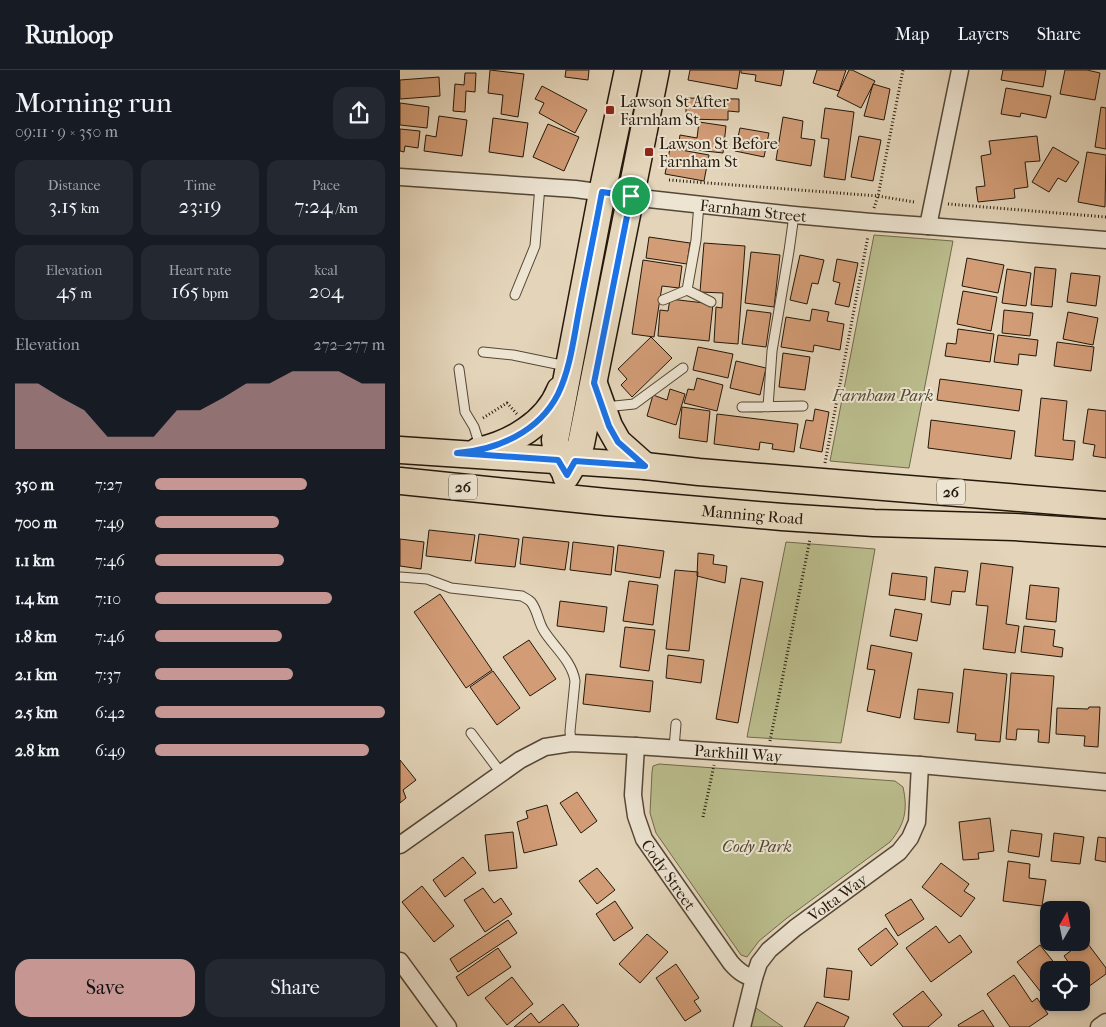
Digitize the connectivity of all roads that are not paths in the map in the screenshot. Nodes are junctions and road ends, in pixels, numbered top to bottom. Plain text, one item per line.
1 (628, 70) edge
2 (656, 70) edge
3 (960, 70) edge
4 (400, 177) edge
5 (540, 186) junction
6 (602, 192) junction
7 (631, 196) junction
8 (699, 204) junction
9 (794, 215) junction
10 (928, 226) junction
11 (1106, 240) edge
12 (687, 290) junction
13 (515, 295) dead end
14 (663, 300) dead end
15 (711, 302) dead end
16 (483, 352) dead end
17 (568, 366) junction
18 (459, 368) dead end
19 (683, 368) dead end
20 (594, 383) junction
21 (742, 406) dead end
22 (803, 406) dead end
23 (768, 407) junction
24 (602, 408) junction
25 (400, 450) edge
26 (469, 451) junction
27 (567, 466) junction
28 (645, 466) junction
29 (400, 481) edge
30 (526, 494) junction
31 (598, 502) junction
32 (1106, 505) edge
33 (1106, 534) edge
34 (400, 578) edge
35 (676, 724) dead end
36 (471, 733) dead end
37 (571, 743) junction
38 (636, 746) junction
39 (674, 748) junction
40 (920, 765) junction
41 (501, 773) junction
42 (1106, 782) edge
43 (400, 845) edge
44 (400, 961) edge
45 (754, 978) junction
46 (1106, 1022) edge
47 (448, 1027) edge
48 (742, 1027) edge
49 (1099, 1027) edge

1 - 6 main road
2 - 7 main road
3 - 10 street
4 - 5 street, Farnham Street
5 - 6 street, Farnham Street
5 - 13 lane
6 - 7 street, Farnham Street
6 - 17 main road
7 - 8 street, Farnham Street
7 - 20 main road
8 - 9 street, Farnham Street
8 - 12 lane
9 - 10 street, Farnham Street
9 - 23 lane
10 - 11 street, Farnham Street
12 - 14 lane
12 - 15 lane
16 - 17 lane
17 - 26 main road
17 - 27 main road
18 - 26 lane
19 - 24 lane
20 - 24 main road
20 - 27 main road
21 - 23 lane
22 - 23 lane
24 - 28 main road
25 - 26 main road, 26
26 - 27 main road, 26
27 - 28 main road, 26
27 - 30 main road
27 - 31 main road
28 - 32 main road, 26
29 - 30 main road, Manning Road / 26
30 - 31 main road, Manning Road / 26
31 - 33 main road, Manning Road / 26
34 - 37 lane
35 - 39 lane
36 - 41 lane
37 - 38 street, Parkhill Way
37 - 41 street, Parkhill Way
38 - 39 street, Parkhill Way
38 - 45 street, Cody Street
39 - 40 street, Parkhill Way
40 - 42 street, Parkhill Way
40 - 45 street, Volta Way
41 - 43 street, Parkhill Way
44 - 47 street
45 - 48 street, Volta Way
46 - 49 street

